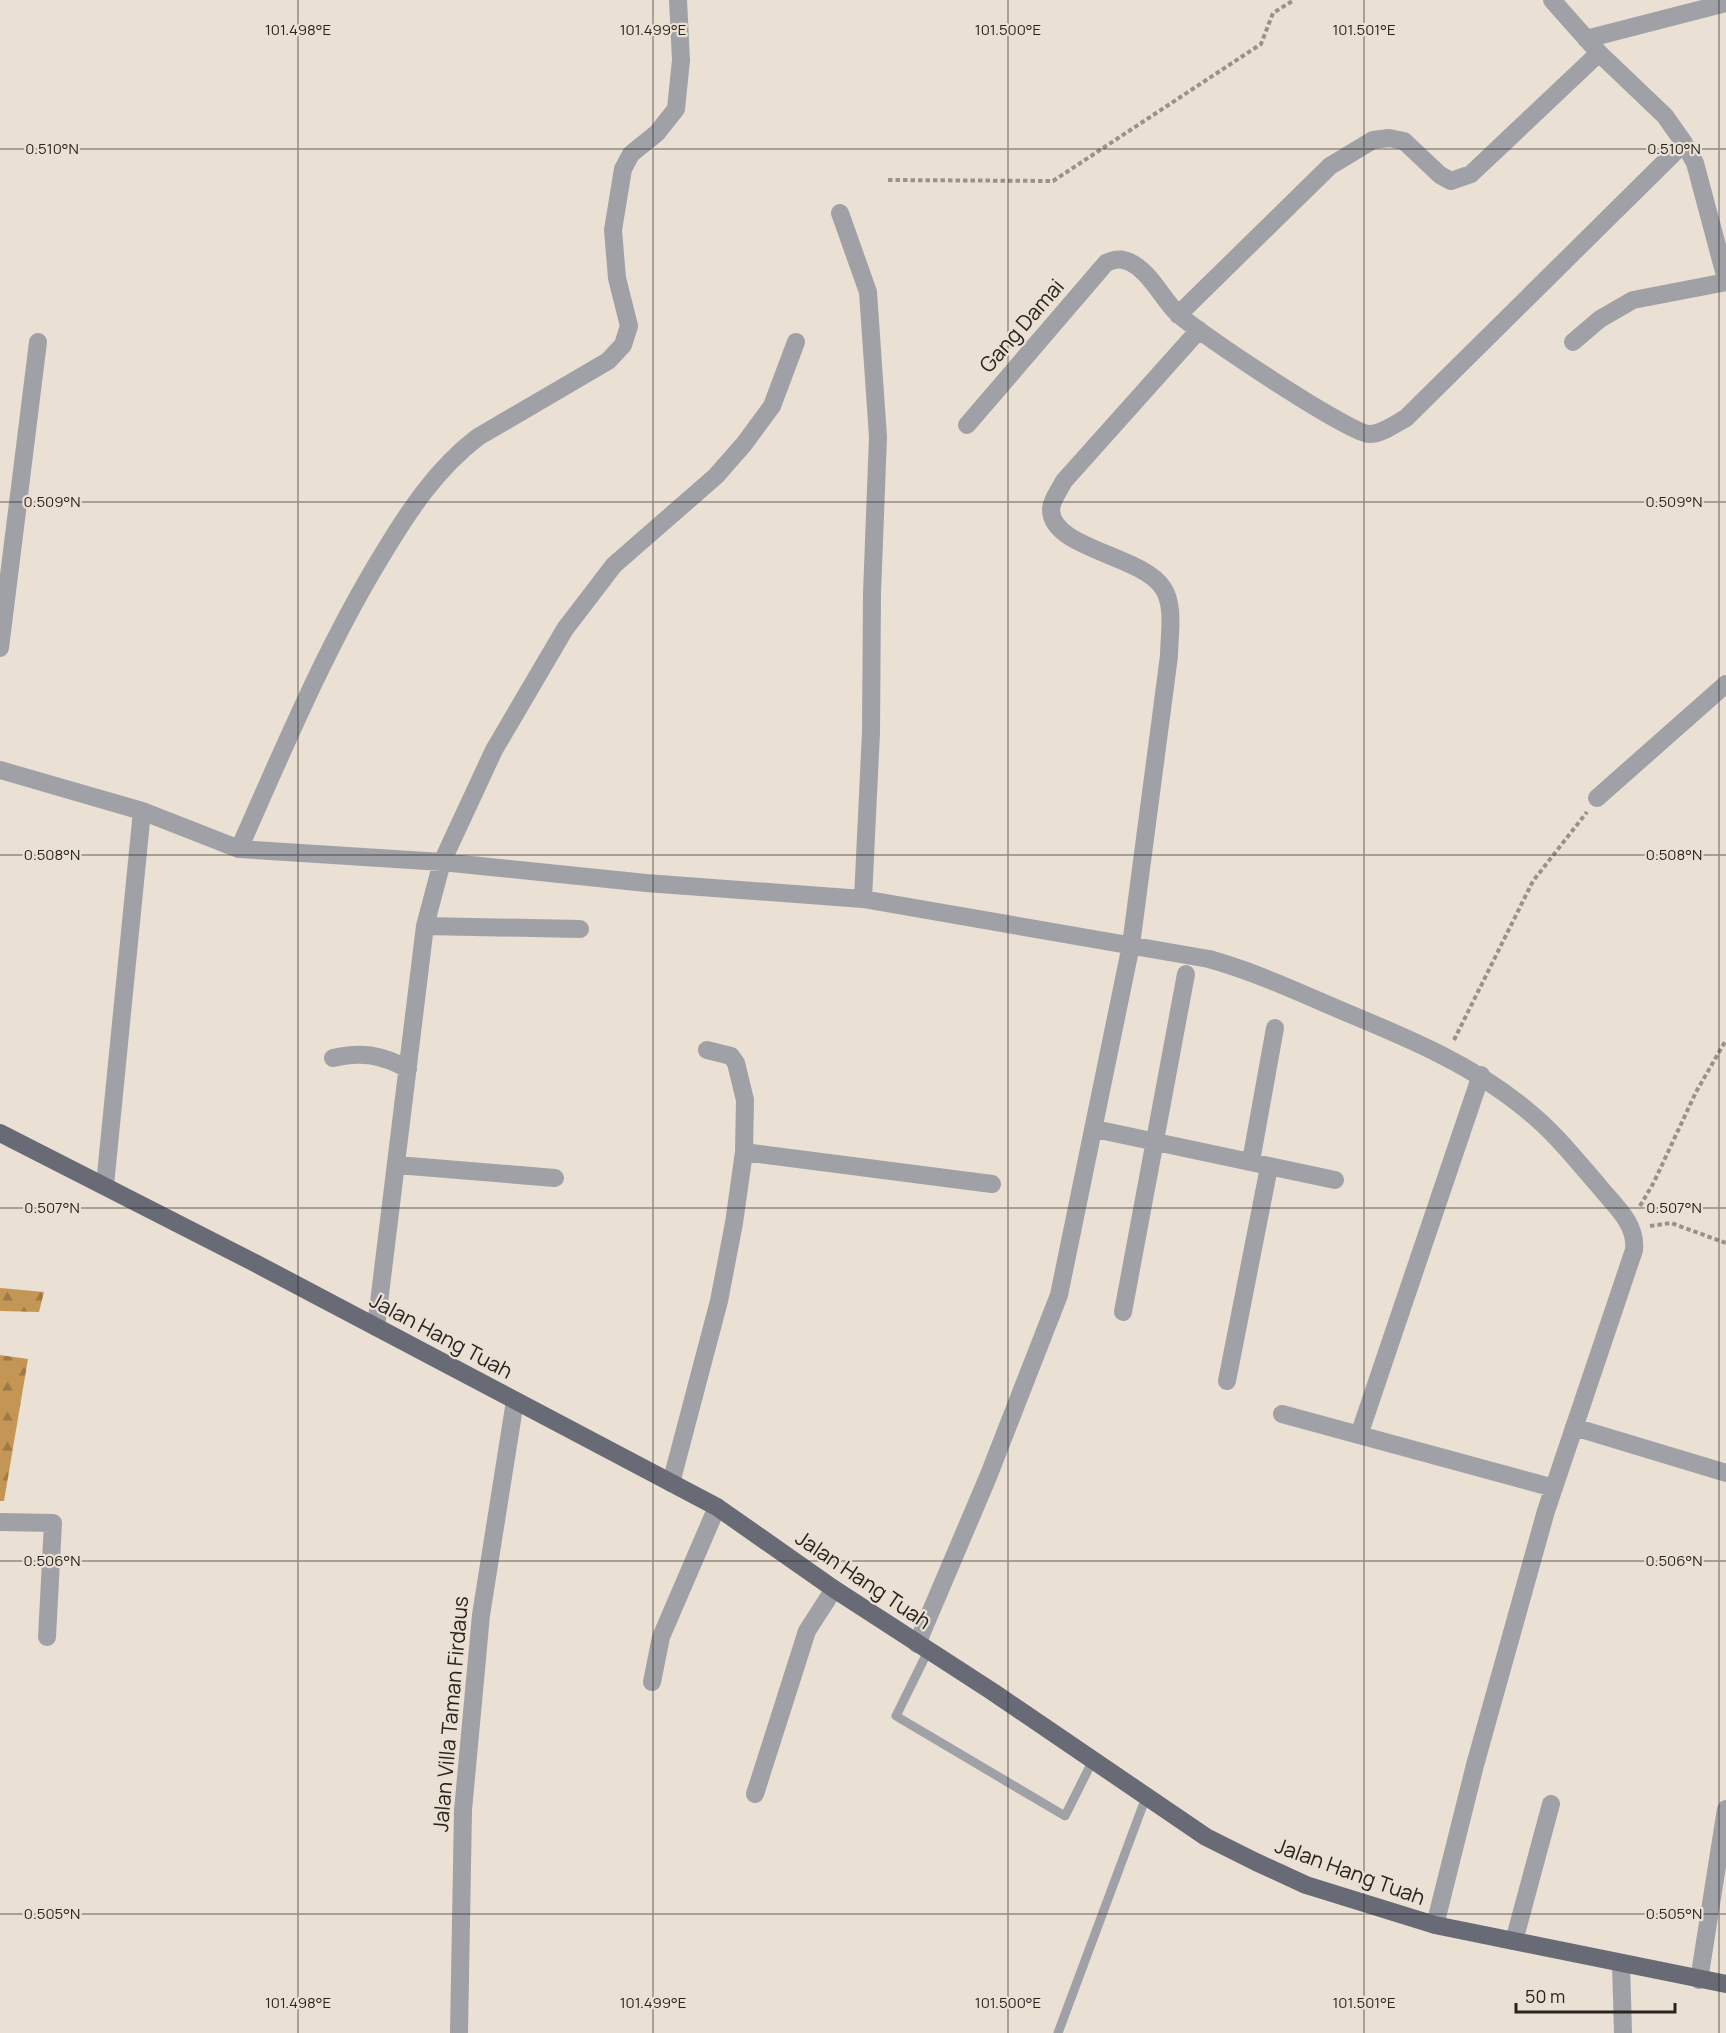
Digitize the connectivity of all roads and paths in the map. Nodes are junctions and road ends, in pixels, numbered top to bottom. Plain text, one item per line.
1 (678, 0) edge
2 (1293, 0) edge
3 (1552, 0) edge
4 (1726, 3) edge
5 (1586, 39) junction
6 (1599, 53) junction
7 (1684, 143) junction
8 (888, 180) dead end
9 (840, 213) dead end
10 (1726, 281) edge
11 (1178, 315) junction
12 (1199, 330) junction
13 (38, 342) dead end
14 (796, 342) dead end
15 (1573, 342) dead end
16 (967, 425) dead end
17 (0, 648) edge
18 (1726, 684) edge
19 (0, 770) edge
20 (1598, 798) joint
21 (142, 811) junction
22 (239, 849) junction
23 (442, 862) junction
24 (863, 899) junction
25 (425, 926) junction
26 (580, 929) dead end
27 (1131, 945) junction
28 (1186, 974) dead end
29 (1275, 1028) dead end
30 (1726, 1040) edge
31 (707, 1050) dead end
32 (1445, 1057) junction
33 (333, 1058) dead end
34 (408, 1070) junction
35 (1480, 1075) junction
36 (1095, 1130) junction
37 (0, 1133) edge
38 (1155, 1142) junction
39 (744, 1152) junction
40 (1251, 1161) junction
41 (397, 1165) junction
42 (1269, 1167) junction
43 (555, 1178) dead end
44 (1335, 1180) dead end
45 (992, 1184) dead end
46 (105, 1185) junction
47 (1627, 1219) junction
48 (1635, 1237) junction
49 (1726, 1243) edge
50 (1123, 1312) dead end
51 (376, 1328) junction
52 (1227, 1381) dead end
53 (515, 1401) junction
54 (1282, 1414) dead end
55 (1574, 1427) junction
56 (1359, 1435) junction
57 (1726, 1473) edge
58 (671, 1483) junction
59 (1554, 1488) junction
60 (717, 1507) junction
61 (0, 1522) edge
62 (0, 1532) edge
63 (52, 1536) junction
64 (834, 1589) junction
65 (47, 1637) dead end
66 (923, 1648) junction
67 (652, 1683) dead end
68 (1093, 1761) junction
69 (755, 1794) dead end
70 (1146, 1797) junction
71 (1551, 1804) dead end
72 (1726, 1809) edge
73 (1435, 1925) junction
74 (1514, 1941) junction
75 (1621, 1963) junction
76 (1700, 1980) junction
77 (1726, 1984) edge
78 (459, 2033) edge
79 (1058, 2033) edge
80 (1623, 2033) edge

1 - 22 street
2 - 8 path
3 - 5 street
4 - 5 street
5 - 6 street
6 - 7 street
6 - 11 street
7 - 10 street
7 - 12 street
9 - 24 street
10 - 15 street
11 - 12 street
11 - 16 street, Gang Damai
12 - 27 street
13 - 17 street
14 - 23 street
18 - 20 street
19 - 21 street
20 - 32 path
21 - 22 street
21 - 46 street
22 - 23 street
23 - 24 street
23 - 25 street
24 - 27 street
25 - 26 street
25 - 34 street
27 - 32 street
27 - 36 street
28 - 38 street
29 - 40 street
30 - 47 path
31 - 39 street
32 - 35 street
33 - 34 street
34 - 41 street
35 - 47 street
35 - 56 street
36 - 38 street
36 - 66 street
37 - 46 main road, Jalan Hang Tuah
38 - 40 street
38 - 50 street
39 - 45 street
39 - 58 street
40 - 42 street
41 - 43 street
41 - 51 street
42 - 44 street
42 - 52 street
46 - 51 main road, Jalan Hang Tuah
47 - 48 street
48 - 49 path
48 - 55 street
51 - 53 main road, Jalan Hang Tuah
53 - 58 main road, Jalan Hang Tuah
53 - 78 street, Jalan Villa Taman Firdaus
54 - 56 street
55 - 57 street
55 - 59 street
56 - 59 street
58 - 60 main road, Jalan Hang Tuah
59 - 73 street
60 - 64 main road, Jalan Hang Tuah
60 - 67 street
61 - 63 street
62 - 63 street
63 - 65 street
64 - 66 main road, Jalan Hang Tuah
64 - 69 street
66 - 68 main road, Jalan Hang Tuah
66 - 68 lane
68 - 70 main road, Jalan Hang Tuah
70 - 73 main road, Jalan Hang Tuah
70 - 79 lane
71 - 74 street
72 - 76 street
73 - 74 main road, Jalan Hang Tuah
74 - 75 main road, Jalan Hang Tuah
75 - 76 main road, Jalan Hang Tuah
75 - 80 street
76 - 77 main road, Jalan Hang Tuah

